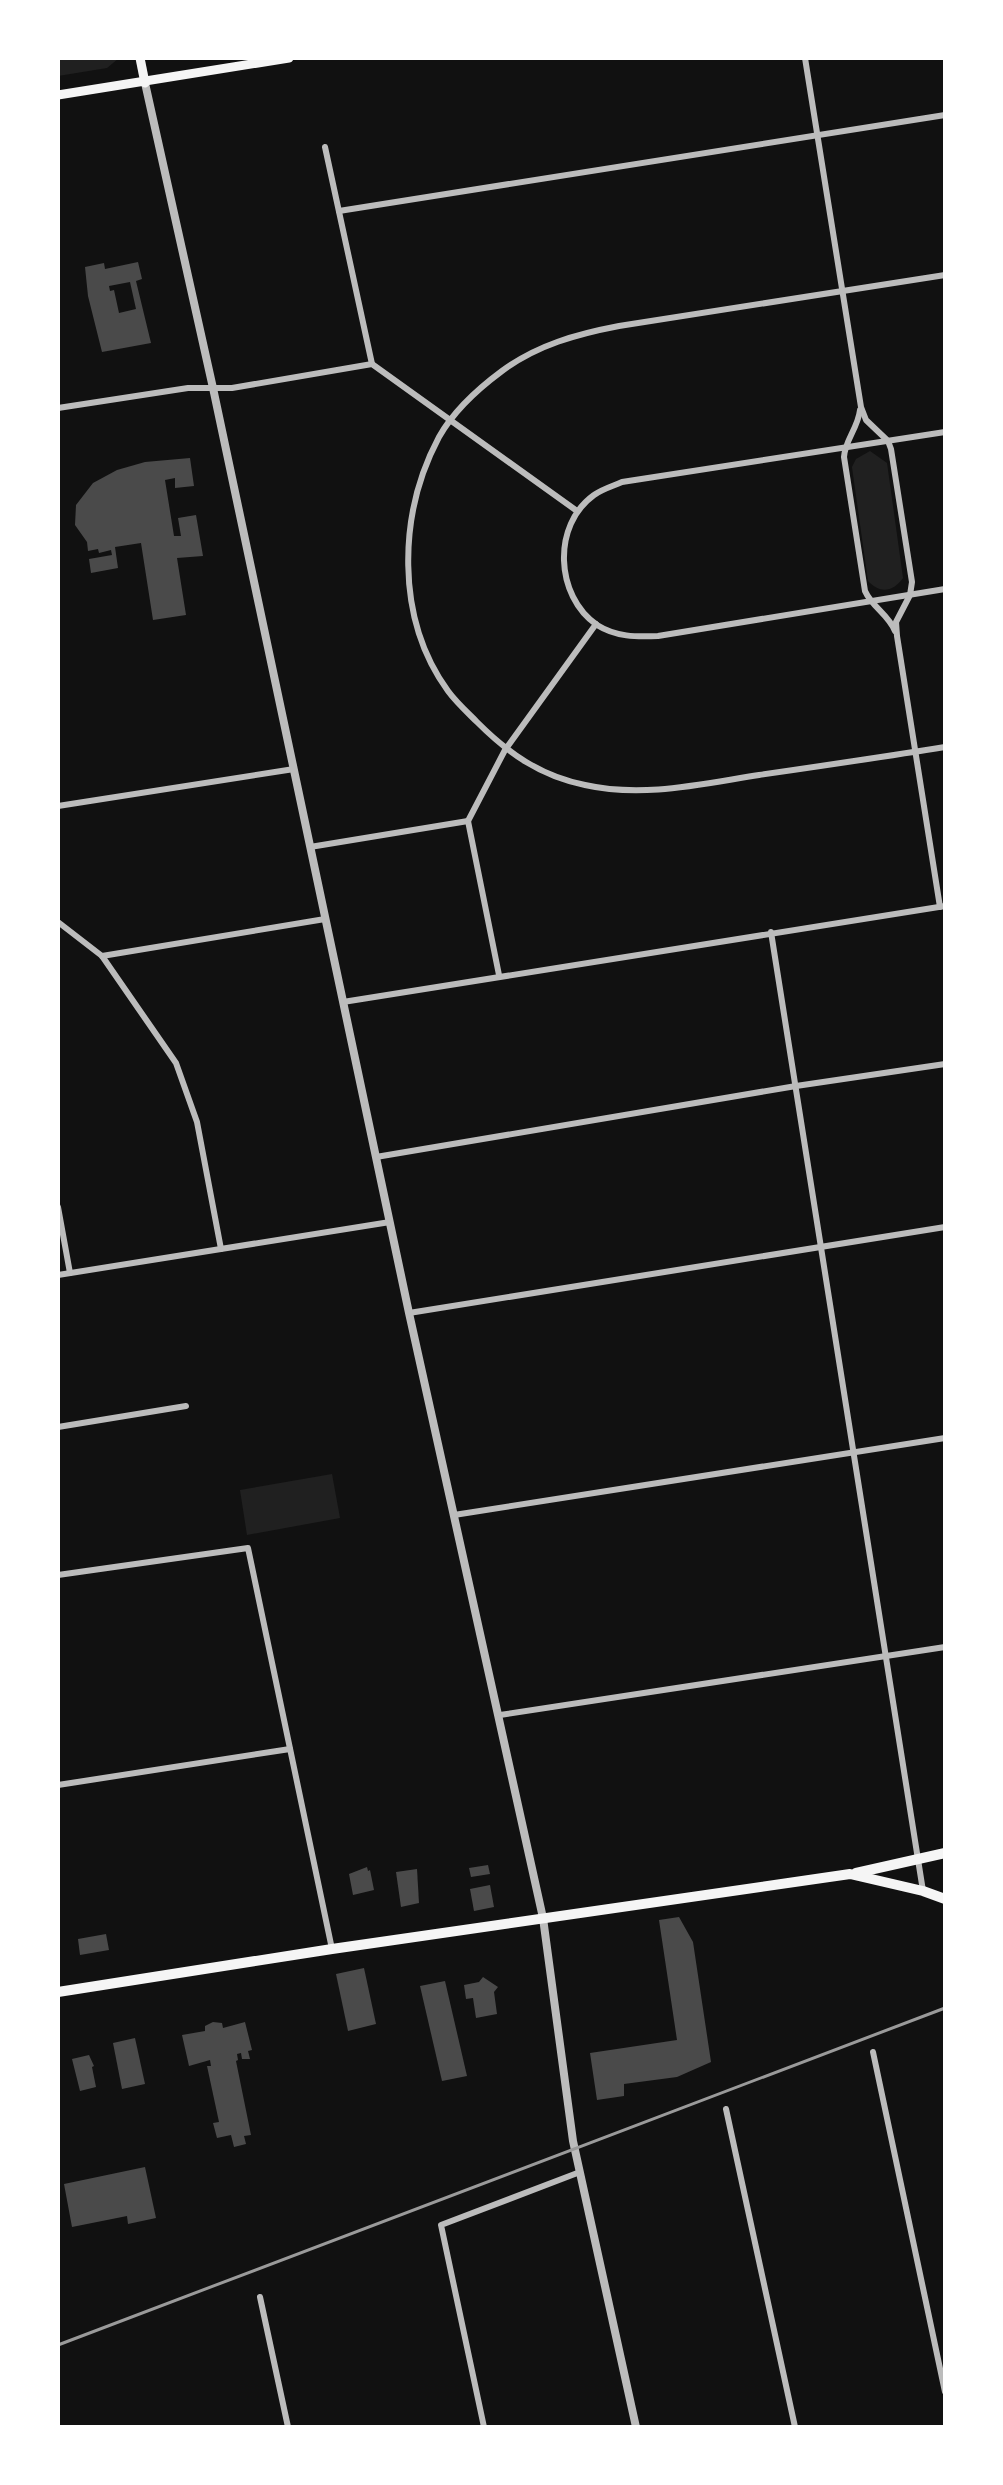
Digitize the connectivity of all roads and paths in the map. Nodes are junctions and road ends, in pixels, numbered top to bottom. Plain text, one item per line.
1 (140, 58) edge
2 (289, 58) edge
3 (805, 58) edge
4 (145, 83) junction
5 (58, 95) edge
6 (945, 115) edge
7 (817, 135) junction
8 (325, 147) dead end
9 (339, 211) junction
10 (945, 275) edge
11 (842, 290) junction
12 (372, 364) junction
13 (213, 388) junction
14 (861, 407) junction
15 (58, 408) edge
16 (452, 420) junction
17 (945, 432) edge
18 (888, 441) junction
19 (845, 448) junction
20 (577, 511) junction
21 (945, 589) edge
22 (910, 595) junction
23 (870, 601) junction
24 (596, 624) junction
25 (897, 636) junction
26 (945, 747) edge
27 (505, 750) junction
28 (916, 752) junction
29 (294, 769) junction
30 (58, 806) edge
31 (468, 821) junction
32 (310, 847) junction
33 (942, 907) edge
34 (325, 919) junction
35 (58, 922) edge
36 (771, 932) junction
37 (102, 956) junction
38 (499, 975) junction
39 (343, 1002) junction
40 (945, 1064) edge
41 (796, 1086) junction
42 (376, 1157) junction
43 (58, 1207) edge
44 (390, 1222) junction
45 (945, 1227) edge
46 (821, 1246) junction
47 (221, 1249) junction
48 (70, 1273) junction
49 (58, 1275) edge
50 (409, 1313) junction
51 (186, 1406) dead end
52 (58, 1427) edge
53 (945, 1438) edge
54 (853, 1452) junction
55 (454, 1515) junction
56 (58, 1575) edge
57 (945, 1647) edge
58 (885, 1656) junction
59 (500, 1715) junction
60 (290, 1749) junction
61 (58, 1785) edge
62 (945, 1853) edge
63 (918, 1859) junction
64 (850, 1874) junction
65 (923, 1891) junction
66 (945, 1899) edge
67 (543, 1918) junction
68 (332, 1949) junction
69 (58, 1992) edge
70 (873, 2052) dead end
71 (726, 2109) dead end
72 (580, 2172) junction
73 (260, 2297) dead end
74 (945, 2392) edge
75 (288, 2427) edge
76 (484, 2427) edge
77 (636, 2427) edge
78 (795, 2427) edge

1 - 4 main road
2 - 4 main road
3 - 7 street
4 - 5 main road
4 - 13 street
6 - 7 street
7 - 9 street
7 - 11 street
8 - 9 street
9 - 12 street
10 - 11 street
11 - 14 street
11 - 16 street
12 - 13 street
12 - 16 street
13 - 15 street
13 - 29 street
14 - 18 street
14 - 19 street
16 - 20 street
16 - 27 street
17 - 18 street
18 - 19 street
18 - 22 street
19 - 20 street
19 - 23 street
20 - 24 street
21 - 22 street
22 - 23 street
22 - 25 street
23 - 24 street
23 - 25 street
24 - 27 street
25 - 28 street
26 - 28 street
27 - 28 street
27 - 31 street
28 - 33 street
29 - 30 street
29 - 32 street
31 - 32 street
31 - 38 street
32 - 34 street
33 - 36 street
34 - 37 street
34 - 39 street
35 - 37 street
36 - 38 street
36 - 41 street
37 - 47 street
38 - 39 street
39 - 42 street
40 - 41 street
41 - 42 street
41 - 46 street
42 - 44 street
43 - 48 street
44 - 47 street
44 - 50 street
45 - 46 street
46 - 50 street
46 - 54 street
47 - 48 street
48 - 49 street
50 - 55 street
51 - 52 street
53 - 54 street
54 - 55 street
54 - 58 street
55 - 59 street
56 - 60 street
57 - 58 street
58 - 59 street
58 - 63 street
59 - 67 street
60 - 61 street
60 - 68 street
62 - 63 main road
63 - 64 main road
63 - 65 street
64 - 65 main road
64 - 67 main road
65 - 66 main road
67 - 68 main road
67 - 72 street
68 - 69 main road
70 - 74 street
71 - 78 street
72 - 76 street
72 - 77 street
73 - 75 street

